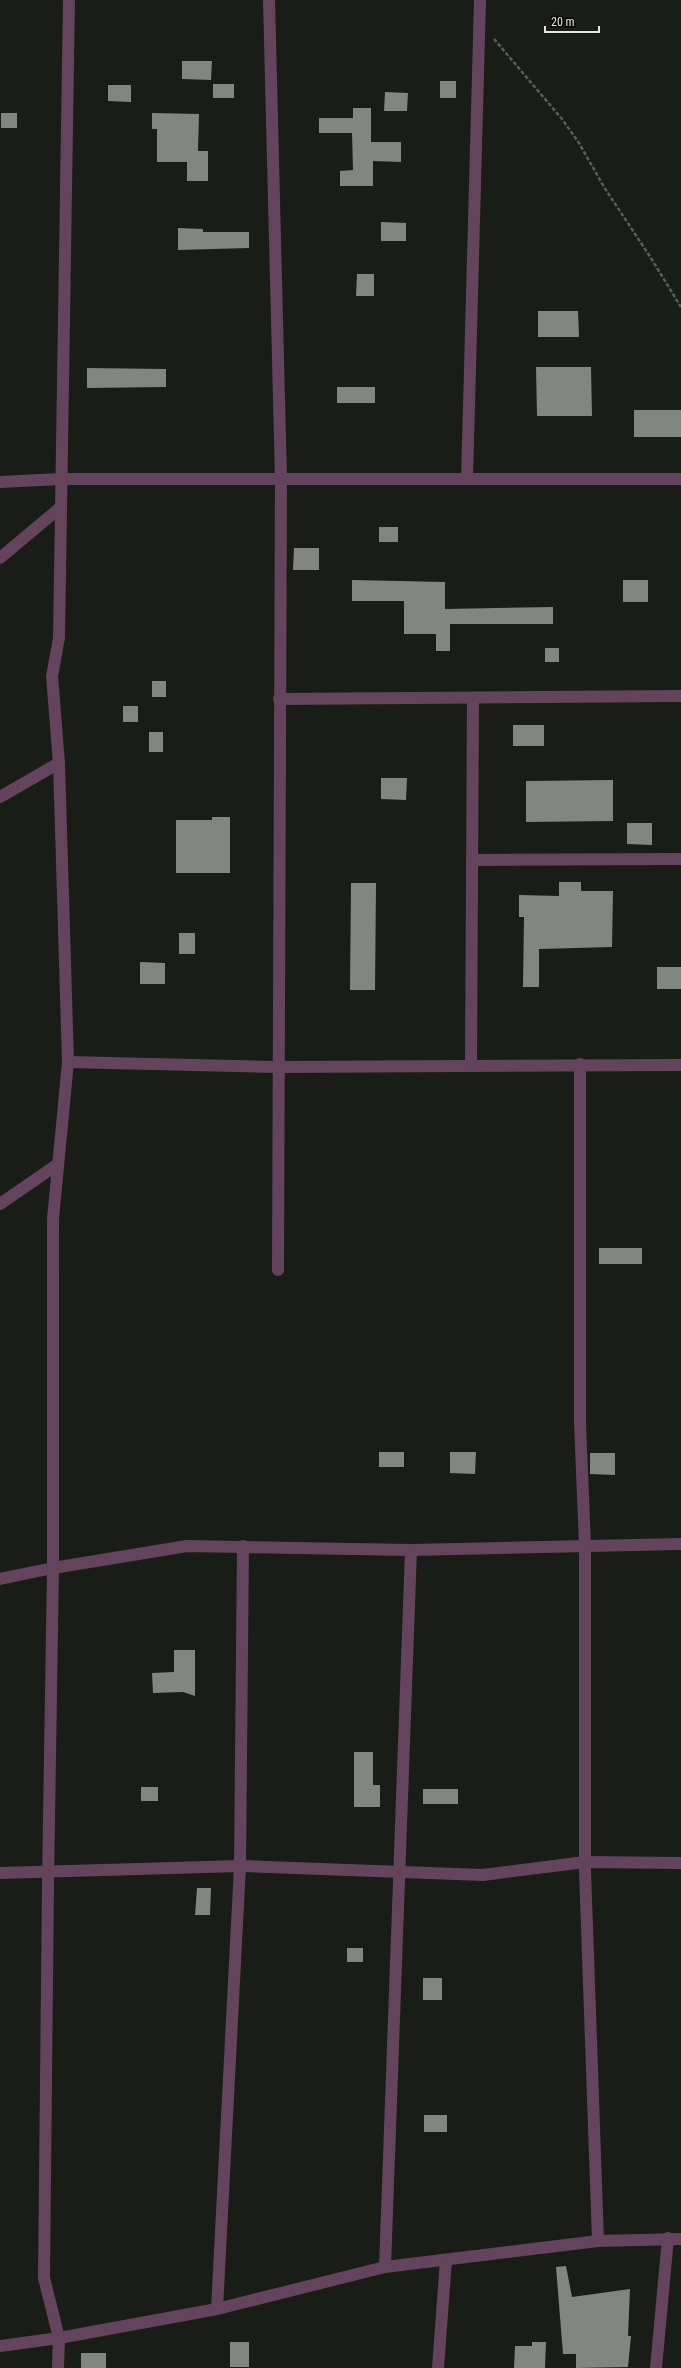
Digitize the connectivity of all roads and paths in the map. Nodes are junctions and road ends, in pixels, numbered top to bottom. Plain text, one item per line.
1 (69, 0) edge
2 (269, 0) edge
3 (480, 0) edge
4 (479, 20) junction
5 (681, 308) edge
6 (280, 478) junction
7 (681, 478) edge
8 (61, 479) junction
9 (467, 479) junction
10 (0, 482) edge
11 (61, 507) junction
12 (0, 558) edge
13 (681, 696) edge
14 (474, 698) junction
15 (279, 700) junction
16 (59, 763) junction
17 (0, 797) edge
18 (473, 860) junction
19 (681, 860) edge
20 (68, 1062) junction
21 (580, 1064) junction
22 (681, 1065) edge
23 (471, 1066) junction
24 (278, 1067) junction
25 (58, 1164) junction
26 (0, 1204) edge
27 (278, 1270) dead end
28 (681, 1544) edge
29 (585, 1545) junction
30 (243, 1546) junction
31 (411, 1550) junction
32 (53, 1568) junction
33 (0, 1579) edge
34 (586, 1862) junction
35 (681, 1863) edge
36 (240, 1866) junction
37 (48, 1872) junction
38 (401, 1872) junction
39 (0, 1873) edge
40 (668, 2238) junction
41 (681, 2239) edge
42 (598, 2241) junction
43 (446, 2260) junction
44 (385, 2267) junction
45 (217, 2309) junction
46 (59, 2338) junction
47 (0, 2346) edge
48 (58, 2368) edge
49 (438, 2368) edge
50 (656, 2368) edge

1 - 8 street
2 - 6 street
3 - 4 street
4 - 5 path
4 - 9 street
6 - 8 street
6 - 9 street
6 - 15 street
7 - 9 street
8 - 10 street
8 - 11 street
11 - 12 street
11 - 16 street
13 - 14 street
14 - 15 street
14 - 18 street
15 - 24 street
16 - 17 street
16 - 20 street
18 - 19 street
18 - 23 street
20 - 24 street
20 - 25 street
21 - 22 street
21 - 23 street
21 - 29 street
23 - 24 street
24 - 27 street
25 - 26 street
25 - 32 street
28 - 29 street
29 - 31 street
29 - 34 street
30 - 31 street
30 - 32 street
30 - 36 street
31 - 38 street
32 - 33 street
32 - 37 street
34 - 35 street
34 - 38 street
34 - 42 street
36 - 37 street
36 - 38 street
36 - 45 street
37 - 39 street
37 - 46 street
38 - 44 street
40 - 41 street
40 - 42 street
40 - 50 street
42 - 43 street
43 - 44 street
43 - 49 street
44 - 45 street
45 - 46 street
46 - 47 street
46 - 48 street

